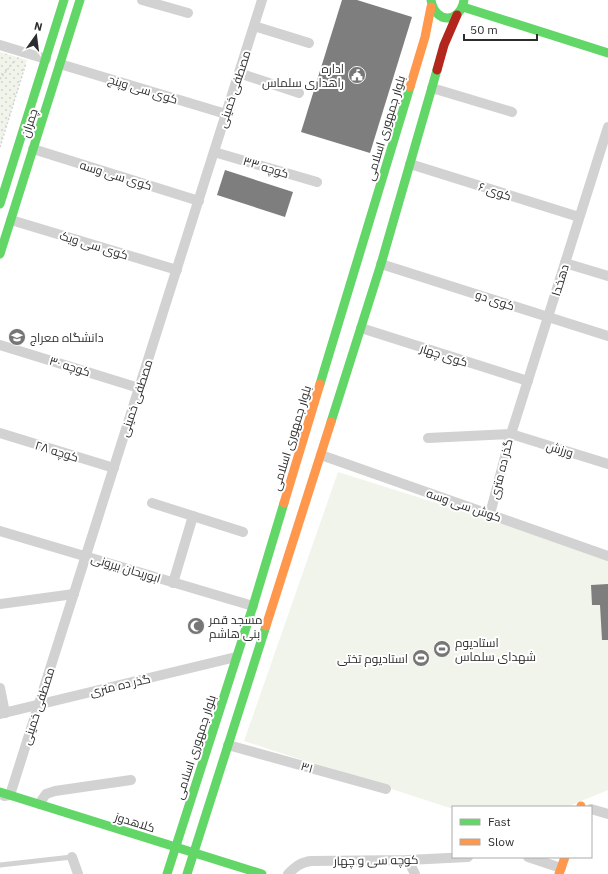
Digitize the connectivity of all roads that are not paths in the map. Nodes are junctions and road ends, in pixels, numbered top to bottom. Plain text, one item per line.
1 (64, 0) edge
2 (80, 0) edge
3 (142, 0) edge
4 (262, 0) edge
5 (431, 4) edge
6 (463, 4) edge
7 (188, 13) dead end
8 (457, 15) junction
9 (254, 26) junction
10 (309, 42) dead end
11 (0, 45) edge
12 (608, 53) edge
13 (46, 59) junction
14 (60, 64) junction
15 (239, 73) junction
16 (432, 88) junction
17 (299, 93) dead end
18 (512, 112) dead end
19 (226, 114) junction
20 (608, 127) edge
21 (605, 148) edge
22 (33, 149) junction
23 (214, 152) junction
24 (410, 164) junction
25 (317, 182) dead end
26 (199, 201) junction
27 (0, 204) edge
28 (579, 217) junction
29 (11, 220) junction
30 (0, 254) edge
31 (565, 263) junction
32 (381, 264) junction
33 (177, 270) junction
34 (608, 276) edge
35 (548, 317) junction
36 (361, 328) junction
37 (608, 336) edge
38 (0, 345) edge
39 (528, 381) junction
40 (139, 388) junction
41 (0, 433) edge
42 (511, 434) junction
43 (428, 438) dead end
44 (321, 455) junction
45 (608, 464) edge
46 (114, 468) junction
47 (152, 503) dead end
48 (490, 514) junction
49 (193, 516) junction
50 (0, 531) edge
51 (243, 532) dead end
52 (86, 556) junction
53 (608, 556) edge
54 (173, 582) junction
55 (74, 594) junction
56 (0, 604) edge
57 (253, 606) junction
58 (236, 657) junction
59 (0, 688) edge
60 (39, 705) junction
61 (2, 713) edge
62 (228, 745) junction
63 (131, 780) dead end
64 (386, 790) dead end
65 (3, 795) edge
66 (38, 804) junction
67 (592, 809) edge
68 (608, 814) edge
69 (176, 847) junction
70 (194, 853) junction
71 (72, 857) joint
72 (452, 858) edge
73 (530, 858) edge
74 (565, 858) edge
75 (408, 860) junction
76 (0, 865) edge
77 (244, 871) edge
78 (560, 871) edge
79 (78, 874) edge
80 (167, 874) edge
81 (187, 874) edge
82 (262, 874) edge
83 (288, 874) edge
84 (415, 874) edge

1 - 13 main road, چمران
2 - 14 main road, چمران
3 - 7 street
4 - 9 street, مصطفی خمینی
5 - 8 main road
5 - 57 main road, بلوار جمهوری اسلامی
6 - 8 main road
6 - 12 main road
8 - 16 main road
9 - 10 street
9 - 15 street, مصطفی خمینی
11 - 13 street
13 - 14 main road
13 - 27 main road, چمران
14 - 19 street, کوی سی وپنج
14 - 22 main road, چمران
15 - 17 street
15 - 19 street, مصطفی خمینی
16 - 18 street
16 - 24 main road
19 - 23 street, مصطفی خمینی
20 - 21 street, دهخدا
21 - 28 street, دهخدا
22 - 26 street, کوی سی وسه
22 - 29 main road, چمران
23 - 25 street, کوچه ۳۳
23 - 26 street, مصطفی خمینی
24 - 28 street, کوی ۶
24 - 32 main road
26 - 33 street, مصطفی خمینی
28 - 31 street, دهخدا
29 - 30 main road, چمران
29 - 33 street, کوی سی ویک
31 - 34 street
31 - 35 street, دهخدا
32 - 35 street, کوی دو
32 - 36 main road
33 - 40 street, مصطفی خمینی
35 - 37 street, کوی دو
35 - 39 street, دهخدا
36 - 39 street, کوی چهار
36 - 44 main road
38 - 40 street, کوچه ۳۰
39 - 42 street, دهخدا
40 - 46 street, مصطفی خمینی
41 - 46 street, کوچه ۲۸
42 - 43 street, گذر ده متری
42 - 45 street, ورزش
42 - 48 street, گذر ده متری
44 - 48 street, کوش سی وسه
44 - 62 main road
46 - 52 street, مصطفی خمینی
47 - 49 street
48 - 53 street, کوش سی وسه
49 - 51 street
49 - 54 street
50 - 52 street, ابوریحان بیرونی
52 - 54 street, ابوریحان بیرونی
52 - 55 street, مصطفی خمینی
54 - 57 street, ابوریحان بیرونی
55 - 56 street
55 - 60 street, مصطفی خمینی
57 - 58 main road, بلوار جمهوری اسلامی
58 - 60 street, گذر ده متری
58 - 69 main road, بلوار جمهوری اسلامی
59 - 61 street, گذر ده متری
60 - 61 street, گذر ده متری
60 - 65 street, مصطفی خمینی
62 - 64 street, ۳۱
62 - 70 main road
63 - 66 street
65 - 66 main road, کلاهدوز
66 - 69 main road, کلاهدوز
67 - 68 street
69 - 70 main road, کلاهدوز
69 - 80 main road, بلوار جمهوری اسلامی
70 - 77 main road, کلاهدوز
70 - 81 main road
71 - 76 lane
71 - 79 street
72 - 75 street, کوچه سی و چهار
73 - 78 street
74 - 78 main road
75 - 83 street, کوچه سی و چهار
75 - 84 street
77 - 82 main road, کلاهدوز

